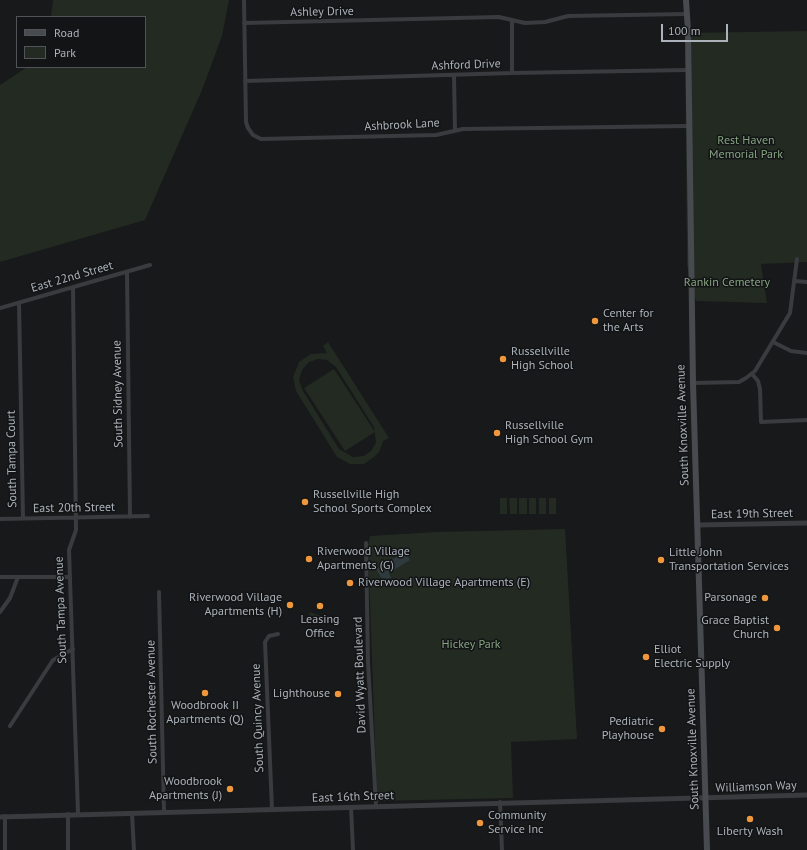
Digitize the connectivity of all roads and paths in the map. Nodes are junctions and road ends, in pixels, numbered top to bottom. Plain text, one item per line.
1 (244, 0) edge
2 (686, 0) edge
3 (686, 14) junction
4 (512, 20) junction
5 (244, 23) junction
6 (688, 70) junction
7 (512, 73) junction
8 (454, 76) junction
9 (245, 81) junction
10 (688, 126) junction
11 (455, 131) junction
12 (797, 259) dead end
13 (150, 265) dead end
14 (127, 272) junction
15 (795, 281) junction
16 (807, 282) edge
17 (73, 288) junction
18 (19, 303) junction
19 (0, 308) edge
20 (774, 342) junction
21 (807, 353) edge
22 (752, 374) junction
23 (693, 383) junction
24 (807, 420) edge
25 (148, 516) dead end
26 (130, 517) junction
27 (23, 518) junction
28 (76, 518) junction
29 (0, 519) edge
30 (807, 523) edge
31 (697, 525) junction
32 (366, 543) dead end
33 (18, 577) junction
34 (70, 577) junction
35 (0, 578) edge
36 (159, 592) dead end
37 (0, 612) edge
38 (278, 634) dead end
39 (73, 649) junction
40 (10, 726) dead end
41 (807, 795) edge
42 (706, 798) junction
43 (500, 802) junction
44 (376, 806) junction
45 (351, 807) junction
46 (272, 809) junction
47 (164, 812) junction
48 (78, 813) junction
49 (132, 813) junction
50 (68, 814) junction
51 (2, 817) edge
52 (5, 850) edge
53 (68, 850) edge
54 (134, 850) edge
55 (353, 850) edge
56 (502, 850) edge
57 (707, 850) edge

1 - 5 street, Ashbrook Lane
2 - 3 main road, South Knoxville Avenue
3 - 4 street, Ashley Drive
3 - 6 main road, South Knoxville Avenue
4 - 5 street, Ashley Drive
4 - 7 street
5 - 9 street, Ashbrook Lane
6 - 7 street, Ashford Drive
6 - 10 main road, South Knoxville Avenue
7 - 8 street, Ashford Drive
8 - 9 street, Ashford Drive
8 - 11 street
9 - 11 street, Ashbrook Lane
10 - 11 street, Ashbrook Lane
10 - 23 main road, South Knoxville Avenue
12 - 15 street
13 - 14 street, East 22nd Street
14 - 17 street, East 22nd Street
14 - 26 street, South Sidney Avenue
15 - 16 street
15 - 20 street
17 - 18 street, East 22nd Street
17 - 28 street, South Tampa Avenue
18 - 19 street, East 22nd Street
18 - 27 street, South Tampa Court
20 - 21 street
20 - 22 street
22 - 23 street
22 - 24 street
23 - 31 main road, South Knoxville Avenue
25 - 26 street, East 20th Street
26 - 28 street, East 20th Street
27 - 28 street, East 20th Street
27 - 29 street, East 20th Street
28 - 34 street, South Tampa Avenue
30 - 31 street, East 19th Street
31 - 42 main road, South Knoxville Avenue
32 - 44 street, David Wyatt Boulevard
33 - 34 street
33 - 35 street
33 - 37 street
34 - 39 street, South Tampa Avenue
36 - 47 street, South Rochester Avenue
38 - 46 street, South Quincy Avenue
39 - 40 street
39 - 48 street, South Tampa Avenue
41 - 42 street, Williamson Way
42 - 43 street, East 16th Street
42 - 57 main road, South Knoxville Avenue
43 - 44 street, East 16th Street
43 - 56 street
44 - 45 street, East 16th Street
45 - 46 street, East 16th Street
45 - 55 street
46 - 47 street, East 16th Street
47 - 49 street, East 16th Street
48 - 49 street, East 16th Street
48 - 50 street, East 16th Street
49 - 54 street
50 - 51 street, East 16th Street
50 - 53 street
51 - 52 street

